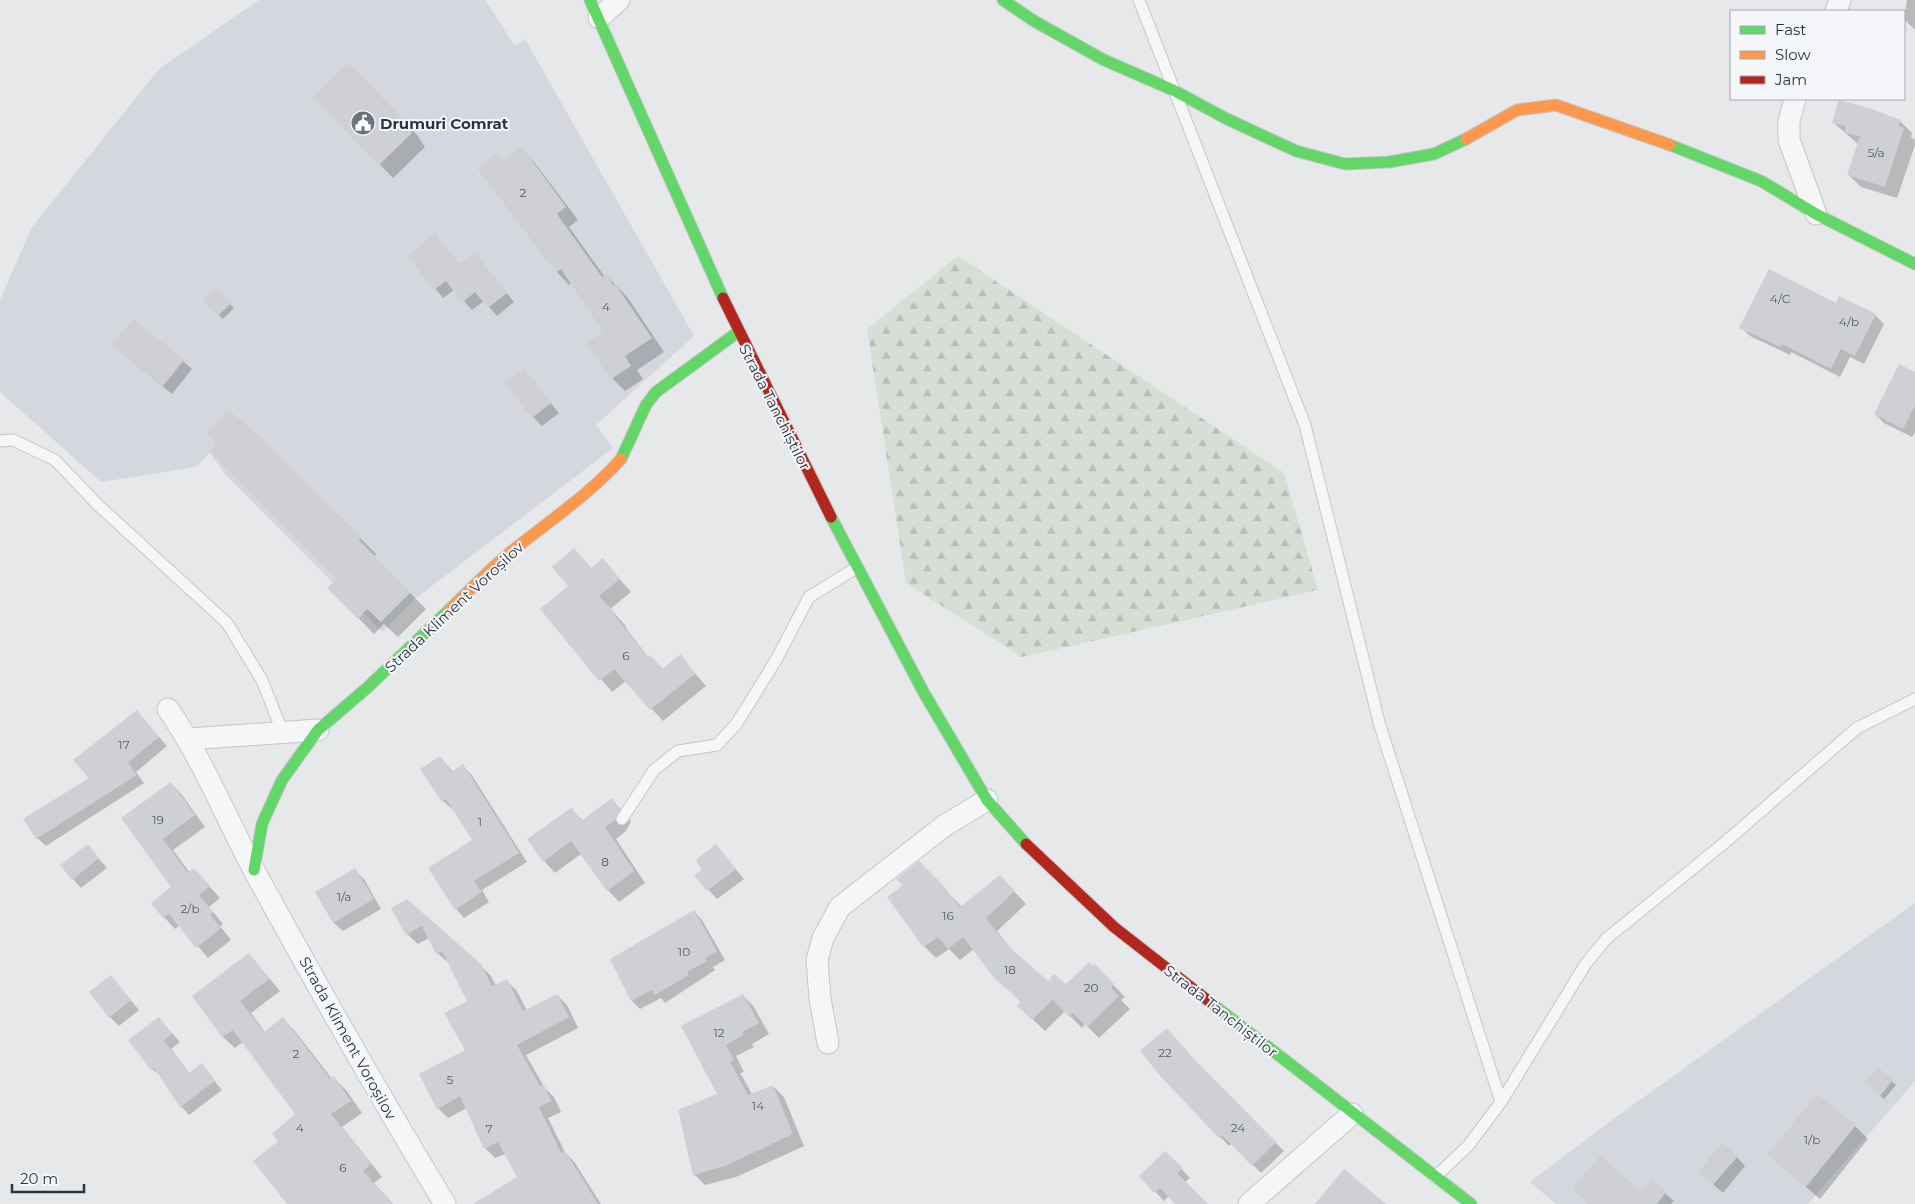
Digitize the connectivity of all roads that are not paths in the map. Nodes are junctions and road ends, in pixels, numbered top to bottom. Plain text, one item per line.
1 (619, 0) edge
2 (1003, 0) edge
3 (1139, 0) edge
4 (595, 9) edge
5 (1173, 90) junction
6 (1795, 100) edge
7 (1816, 214) junction
8 (1915, 264) edge
9 (738, 332) junction
10 (0, 441) edge
11 (856, 568) junction
12 (1915, 700) edge
13 (168, 709) dead end
14 (318, 730) junction
15 (282, 731) junction
16 (189, 739) junction
17 (987, 800) junction
18 (622, 819) dead end
19 (254, 870) junction
20 (828, 1043) dead end
21 (1501, 1102) junction
22 (1352, 1114) junction
23 (1435, 1178) junction
24 (445, 1204) edge
25 (1249, 1204) edge
26 (1471, 1204) edge

1 - 4 street
2 - 5 street
3 - 5 lane
4 - 9 street, Strada Tanchiștilor
5 - 7 street
5 - 21 lane
6 - 7 street
7 - 8 street
9 - 11 street, Strada Tanchiștilor
9 - 14 street, Strada Kliment Voroșilov
10 - 15 lane
11 - 17 street, Strada Tanchiștilor
11 - 18 lane
12 - 21 lane
13 - 16 street, Strada Kliment Voroșilov
14 - 15 street
14 - 19 street, Strada Kliment Voroșilov
15 - 16 street
16 - 19 street, Strada Kliment Voroșilov
17 - 20 street
17 - 22 street, Strada Tanchiștilor
19 - 24 street, Strada Kliment Voroșilov
21 - 23 lane
22 - 23 street, Strada Tanchiștilor
22 - 25 street
23 - 26 street, Strada Tanchiștilor

